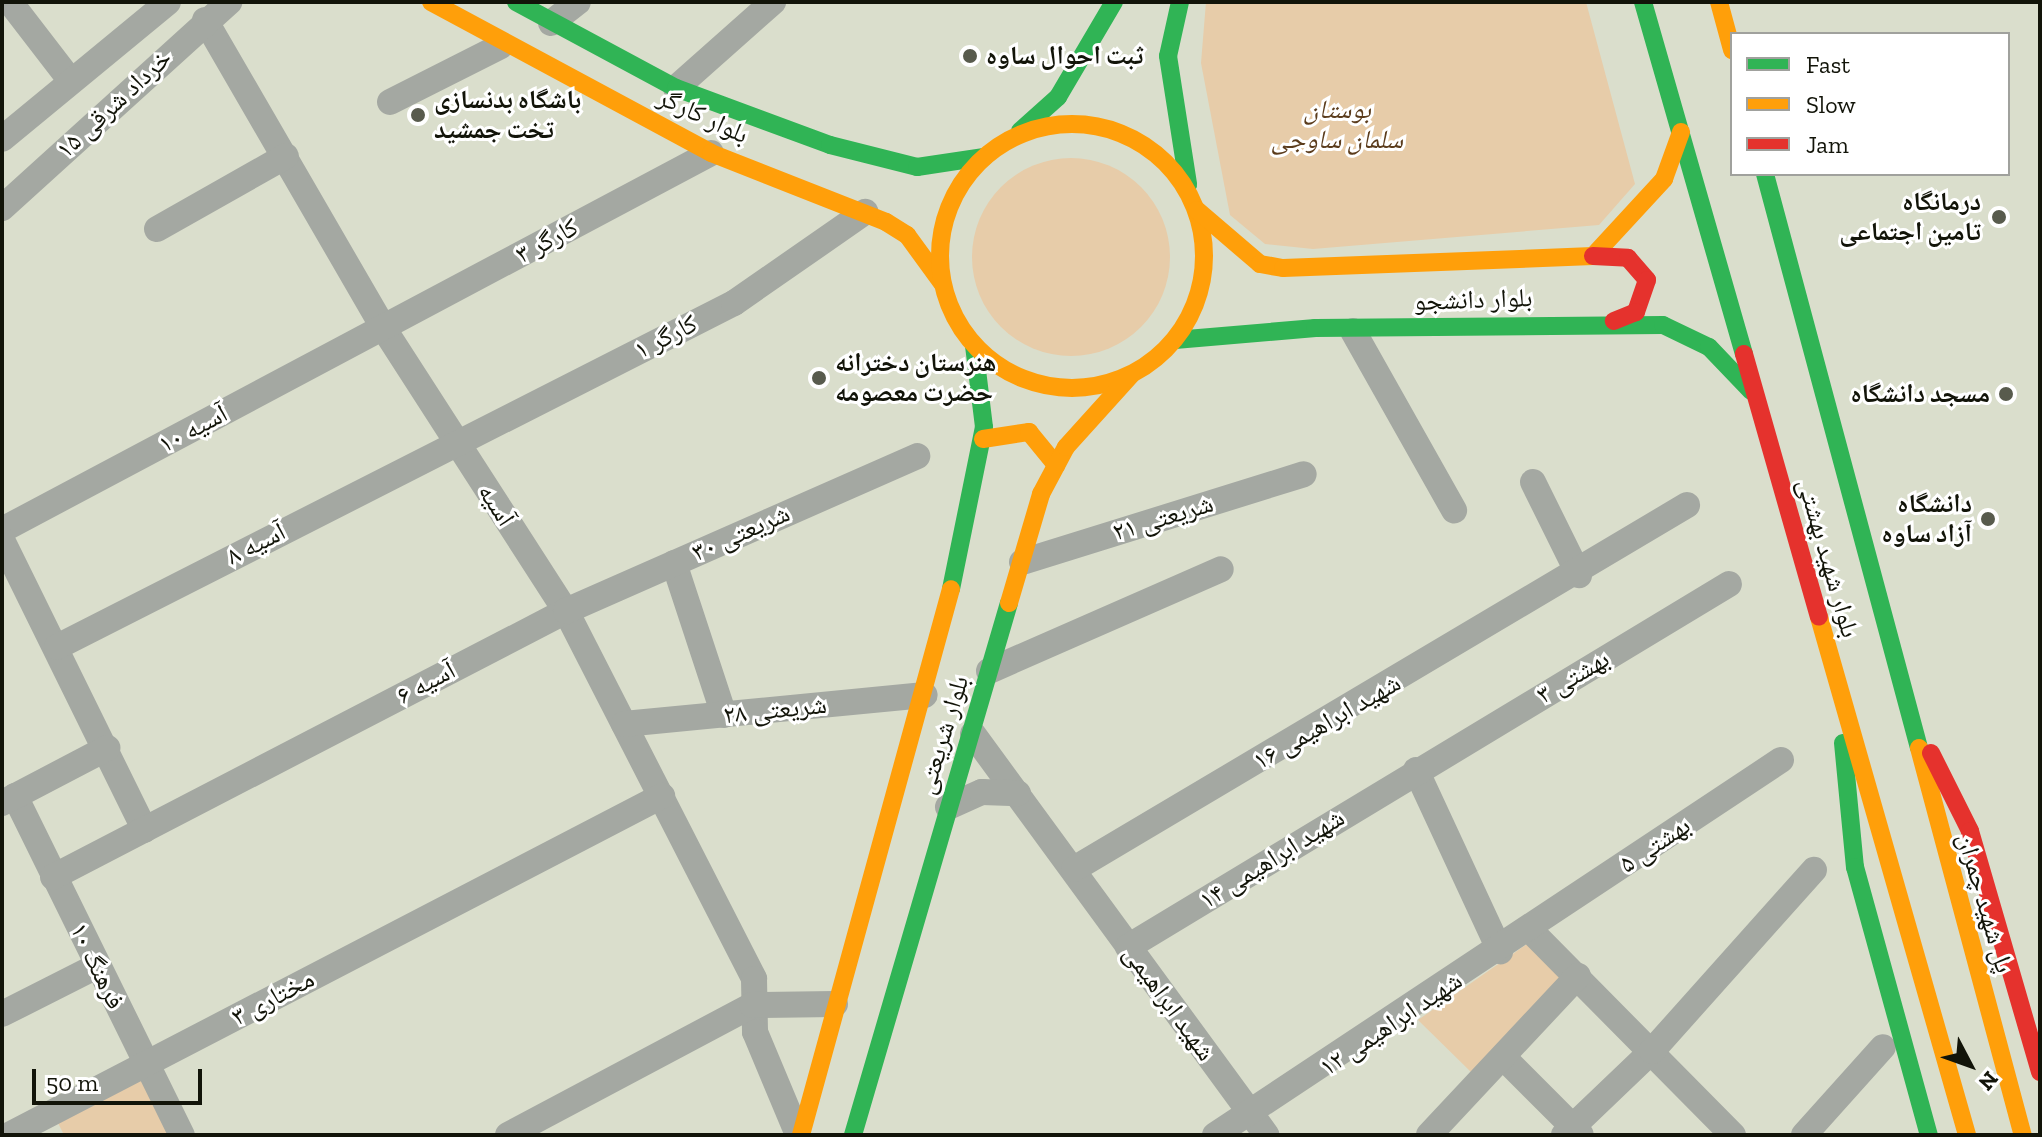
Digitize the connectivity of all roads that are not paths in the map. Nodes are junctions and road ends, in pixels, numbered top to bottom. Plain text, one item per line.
1 (10, 2) edge
2 (168, 2) edge
3 (229, 2) edge
4 (431, 2) edge
5 (516, 2) edge
6 (578, 2) edge
7 (773, 2) edge
8 (1114, 2) edge
9 (1180, 2) edge
10 (1643, 2) edge
11 (1719, 2) edge
12 (205, 20) junction
13 (551, 23) junction
14 (1730, 43) edge
15 (501, 46) junction
16 (70, 80) junction
17 (676, 88) junction
18 (390, 102) dead end
19 (1681, 132) junction
20 (1013, 137) junction
21 (2, 139) edge
22 (711, 153) junction
23 (286, 156) junction
24 (984, 157) junction
25 (1766, 176) edge
26 (1194, 204) junction
27 (893, 207) dead end
28 (2, 208) edge
29 (870, 215) junction
30 (157, 229) dead end
31 (1593, 256) junction
32 (1321, 269) junction
33 (942, 283) junction
34 (1614, 321) junction
35 (1315, 328) junction
36 (384, 329) junction
37 (1353, 331) junction
38 (1175, 340) junction
39 (974, 346) junction
40 (1131, 375) junction
41 (1751, 391) junction
42 (983, 439) junction
43 (455, 442) junction
44 (917, 456) dead end
45 (1056, 465) junction
46 (1304, 474) dead end
47 (1533, 482) dead end
48 (1687, 505) dead end
49 (1454, 510) dead end
50 (2, 530) edge
51 (2, 540) edge
52 (1022, 562) junction
53 (674, 563) junction
54 (1221, 569) dead end
55 (1579, 575) junction
56 (1729, 584) dead end
57 (566, 611) junction
58 (57, 647) junction
59 (989, 671) junction
60 (1897, 685) junction
61 (1838, 690) junction
62 (925, 695) junction
63 (724, 715) junction
64 (624, 724) junction
65 (973, 734) junction
66 (107, 748) junction
67 (1781, 760) dead end
68 (1416, 770) junction
69 (1018, 793) junction
70 (662, 796) junction
71 (8, 799) edge
72 (948, 807) junction
73 (145, 830) junction
74 (1074, 869) junction
75 (1814, 870) dead end
76 (53, 877) junction
77 (1529, 929) junction
78 (1128, 947) junction
79 (1500, 951) junction
80 (97, 966) junction
81 (1578, 976) junction
82 (835, 1004) junction
83 (752, 1005) junction
84 (2, 1014) edge
85 (1883, 1047) dead end
86 (1652, 1051) junction
87 (1505, 1059) junction
88 (144, 1066) junction
89 (2040, 1072) edge
90 (1259, 1126) edge
91 (1573, 1132) edge
92 (9, 1135) edge
93 (182, 1135) edge
94 (508, 1135) edge
95 (800, 1135) edge
96 (853, 1135) edge
97 (1215, 1135) edge
98 (1429, 1135) edge
99 (1733, 1135) edge
100 (1804, 1135) edge
101 (1929, 1135) edge
102 (1967, 1135) edge
103 (2023, 1135) edge

1 - 16 street
2 - 16 street, ۱۵ خرداد شرقی
3 - 12 street, ۱۵ خرداد شرقی
4 - 15 main road, بلوار کارگر
5 - 13 main road, بلوار کارگر
6 - 13 street
7 - 17 street
8 - 20 main road
9 - 26 main road
10 - 19 main road, بلوار شهید بهشتی
11 - 14 main road
12 - 23 street, آسیه
12 - 28 street, ۱۵ خرداد شرقی
13 - 17 main road, بلوار کارگر
15 - 18 street
15 - 22 main road, بلوار کارگر
16 - 21 street, ۱۵ خرداد شرقی
17 - 24 main road, بلوار کارگر
19 - 31 main road
19 - 41 main road, بلوار شهید بهشتی
20 - 24 main road
20 - 26 main road
22 - 29 main road, بلوار کارگر
22 - 36 street, کارگر ۳
23 - 30 street
23 - 36 street, آسیه
24 - 33 main road
25 - 60 main road, بلوار شهید بهشتی
26 - 32 main road, بلوار دانشجو
26 - 38 main road
27 - 29 main road
29 - 33 main road, بلوار کارگر
29 - 43 street, کارگر ۱
31 - 32 main road, بلوار دانشجو
31 - 34 main road, بلوار دانشجو
32 - 35 main road
33 - 39 main road
34 - 37 main road, بلوار دانشجو
34 - 41 main road, بلوار دانشجو
35 - 37 main road, بلوار دانشجو
35 - 38 main road, بلوار دانشجو
36 - 43 street, آسیه
36 - 50 street, آسیه ۱۰
37 - 49 street
38 - 40 main road
39 - 40 main road
39 - 42 main road, بلوار شریعتی
40 - 45 main road, بلوار شریعتی
41 - 61 main road, بلوار شهید بهشتی
42 - 45 main road
42 - 62 main road, بلوار شریعتی
43 - 57 street, آسیه
43 - 58 street, آسیه ۸
44 - 53 street, شریعتی ۳۰
45 - 52 main road, بلوار شریعتی
46 - 52 street, شریعتی ۲۱
47 - 55 street
48 - 55 street, شهید ابراهیمی ۱۶
51 - 58 street
52 - 59 main road, بلوار شریعتی
53 - 57 street, شریعتی ۳۰
53 - 63 street
54 - 59 street
55 - 74 street, شهید ابراهیمی ۱۶
56 - 68 street, بهشتی ۳
57 - 64 street, آسیه
57 - 73 street, آسیه ۶
58 - 66 street
59 - 65 main road, بلوار شریعتی
60 - 89 main road, بلوار شهید بهشتی
60 - 103 main road, پل شهید چمران
61 - 101 main road, بلوار شهید بهشتی
61 - 102 main road
62 - 63 street, شریعتی ۲۸
62 - 82 main road, بلوار شریعتی
63 - 64 street, شریعتی ۲۸
64 - 70 street, آسیه
65 - 69 street, شهید ابراهیمی
65 - 72 main road, بلوار شریعتی
66 - 71 street
66 - 73 street
67 - 77 street, بهشتی ۵
68 - 78 street, شهید ابراهیمی ۱۴
68 - 79 street
69 - 72 street
69 - 74 street, شهید ابراهیمی
70 - 83 street, آسیه
70 - 88 street, مختاری ۳
71 - 76 street, فرهنگ ۱۰
72 - 96 main road, بلوار شریعتی
73 - 76 street, آسیه ۶
74 - 78 street, شهید ابراهیمی
75 - 86 street
76 - 80 street, فرهنگ ۱۰
77 - 79 street, شهید ابراهیمی ۱۲
77 - 81 street
78 - 90 street, شهید ابراهیمی
79 - 90 street, شهید ابراهیمی ۱۲
80 - 84 street
80 - 88 street, فرهنگ ۱۰
81 - 86 street
81 - 87 street
82 - 83 street
82 - 95 main road, بلوار شریعتی
83 - 94 street
83 - 95 street, آسیه
85 - 100 street
86 - 91 street
86 - 99 street
87 - 91 street
87 - 98 street
88 - 92 street, مختاری ۳
88 - 93 street, فرهنگ ۱۰
90 - 97 street, شهید ابراهیمی ۱۲

